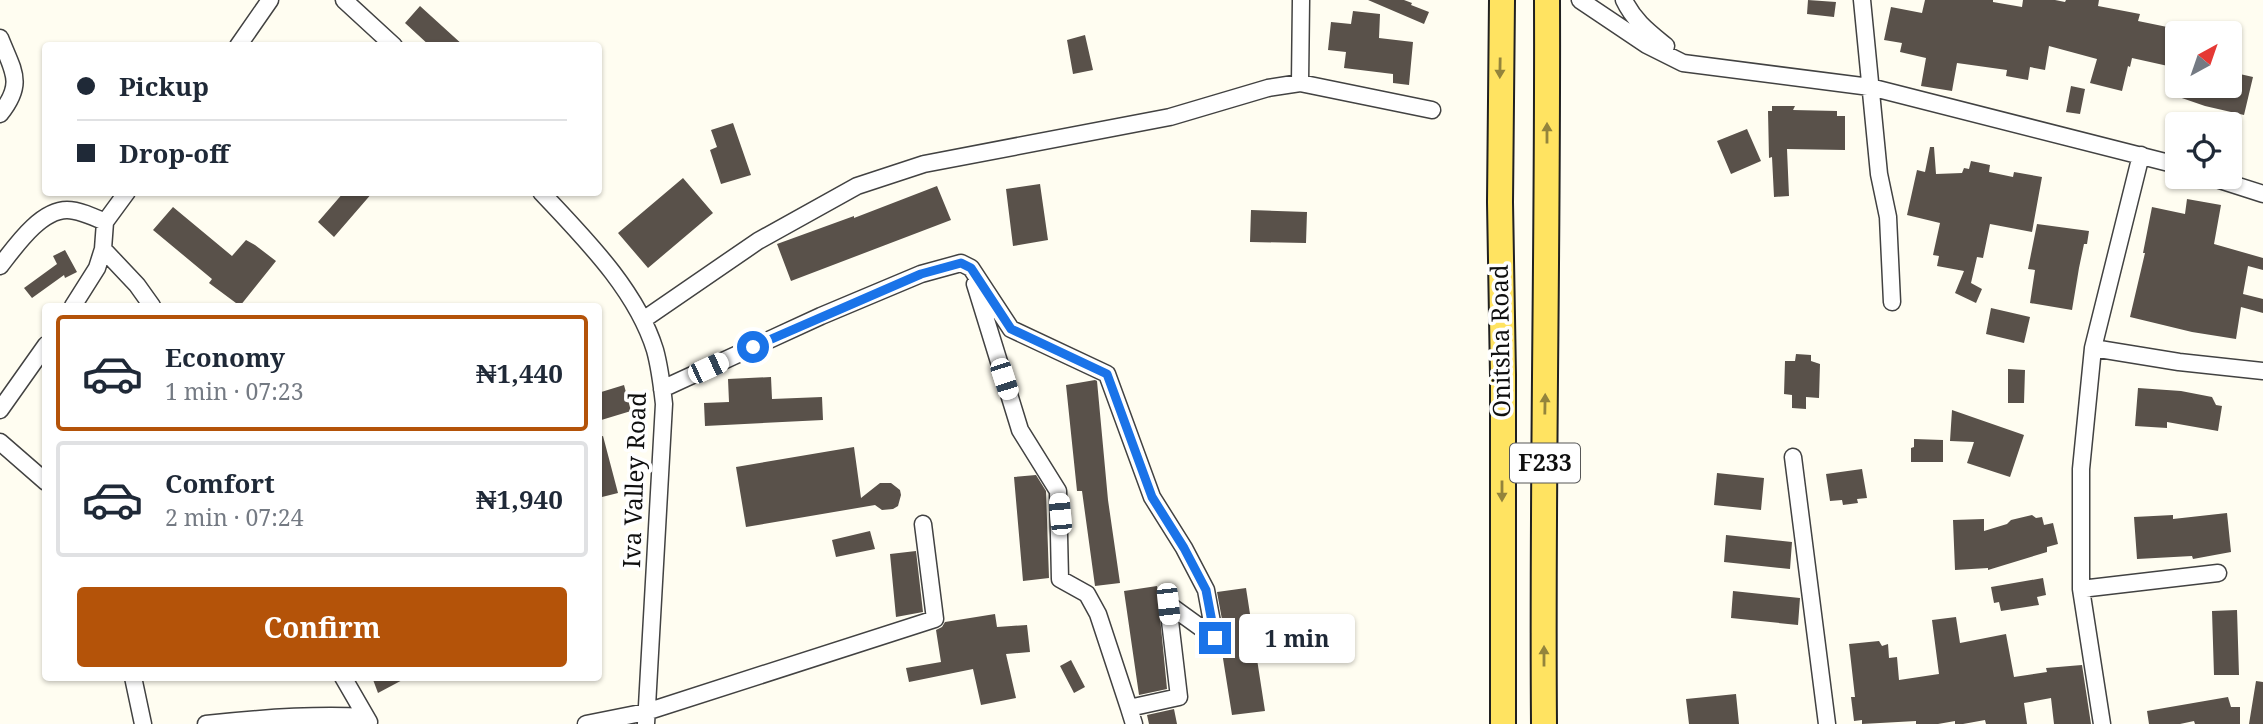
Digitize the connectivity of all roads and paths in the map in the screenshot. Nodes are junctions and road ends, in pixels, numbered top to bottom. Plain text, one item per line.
1 (270, 0) edge
2 (344, 0) edge
3 (1301, 0) edge
4 (1502, 0) edge
5 (1547, 0) edge
6 (1580, 0) edge
7 (1624, 0) edge
8 (1862, 0) edge
9 (0, 38) edge
10 (241, 42) edge
11 (390, 42) edge
12 (1683, 62) junction
13 (1300, 83) junction
14 (1870, 87) junction
15 (1432, 110) dead end
16 (0, 114) edge
17 (2141, 155) junction
18 (2165, 162) edge
19 (2242, 187) edge
20 (2263, 194) edge
21 (124, 196) edge
22 (545, 196) edge
23 (105, 222) junction
24 (103, 249) junction
25 (0, 266) edge
26 (971, 268) junction
27 (1892, 302) dead end
28 (75, 303) edge
29 (150, 303) edge
30 (643, 320) junction
31 (2093, 348) junction
32 (42, 351) edge
33 (2263, 371) edge
34 (662, 389) junction
35 (0, 410) edge
36 (0, 442) edge
37 (1793, 457) dead end
38 (42, 479) edge
39 (923, 524) dead end
40 (2218, 573) dead end
41 (2081, 589) junction
42 (134, 681) edge
43 (345, 681) edge
44 (1132, 716) edge
45 (646, 718) edge
46 (368, 720) edge
47 (143, 724) edge
48 (206, 724) edge
49 (586, 724) edge
50 (1503, 724) edge
51 (1544, 724) edge
52 (1827, 724) edge
53 (2102, 724) edge

1 - 10 street
2 - 11 street
3 - 13 street
4 -> 50 main road, Onitsha Road / F233
51 -> 5 main road, Onitsha Road / F233
6 - 12 street
7 - 12 street
8 - 14 street
9 - 16 street
12 - 14 street
13 - 15 street
13 - 30 street
14 - 17 street
14 - 27 street
17 - 18 street
17 - 31 street
19 - 20 street
21 - 23 street
22 - 30 street, Iva Valley Road
23 - 24 street
23 - 25 street
24 - 28 street
24 - 29 street
26 - 34 street
26 - 44 street
26 - 44 street
30 - 34 street, Iva Valley Road
31 - 33 street
31 - 41 street
32 - 35 street
34 - 45 street, Iva Valley Road
36 - 38 street
37 - 52 street
39 - 45 street
40 - 41 street
41 - 53 street
42 - 47 street
43 - 46 street
45 - 49 street
46 - 48 street

